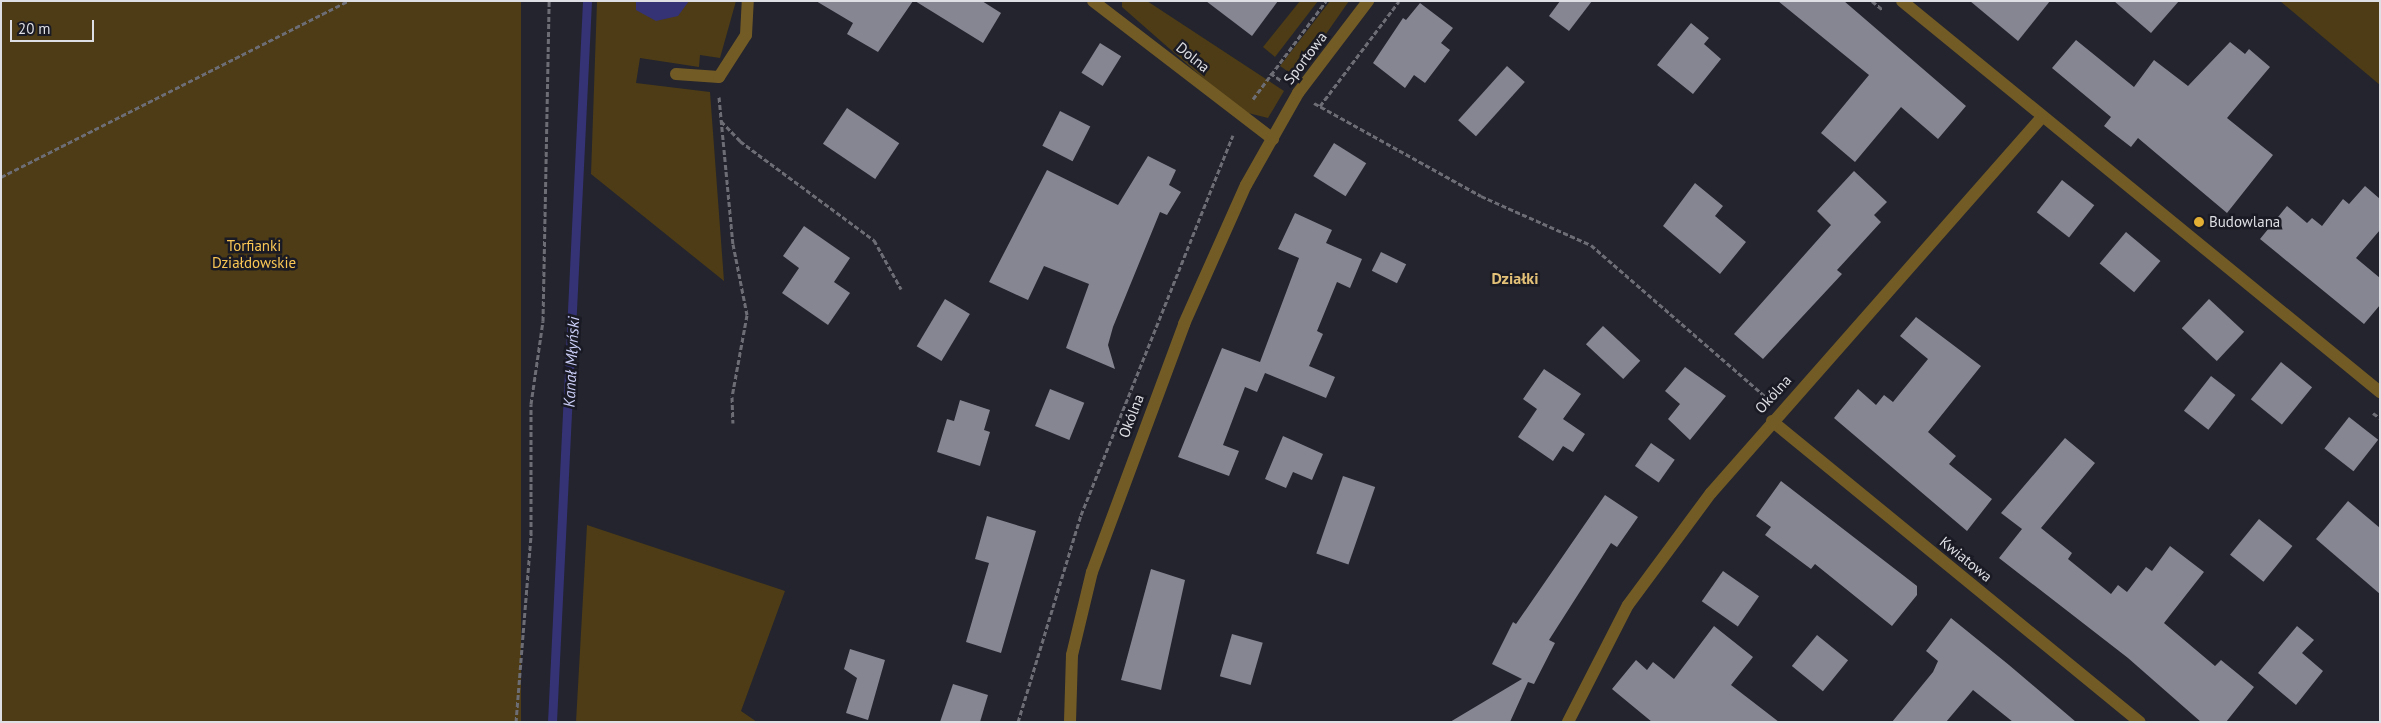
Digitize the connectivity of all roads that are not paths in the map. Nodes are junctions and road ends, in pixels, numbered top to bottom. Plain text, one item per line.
1 (748, 1) edge
2 (1093, 1) edge
3 (1368, 1) edge
4 (1902, 1) edge
5 (676, 74) dead end
6 (2042, 117) junction
7 (1273, 139) junction
8 (2380, 392) edge
9 (1772, 420) junction
10 (1070, 722) edge
11 (1568, 722) edge
12 (2140, 722) edge

1 - 5 street
2 - 7 street, Dolna
3 - 7 street, Sportowa
4 - 6 street
6 - 8 street
6 - 9 street, Okólna
7 - 10 street, Okólna
9 - 11 street, Okólna
9 - 12 street, Kwiatowa

